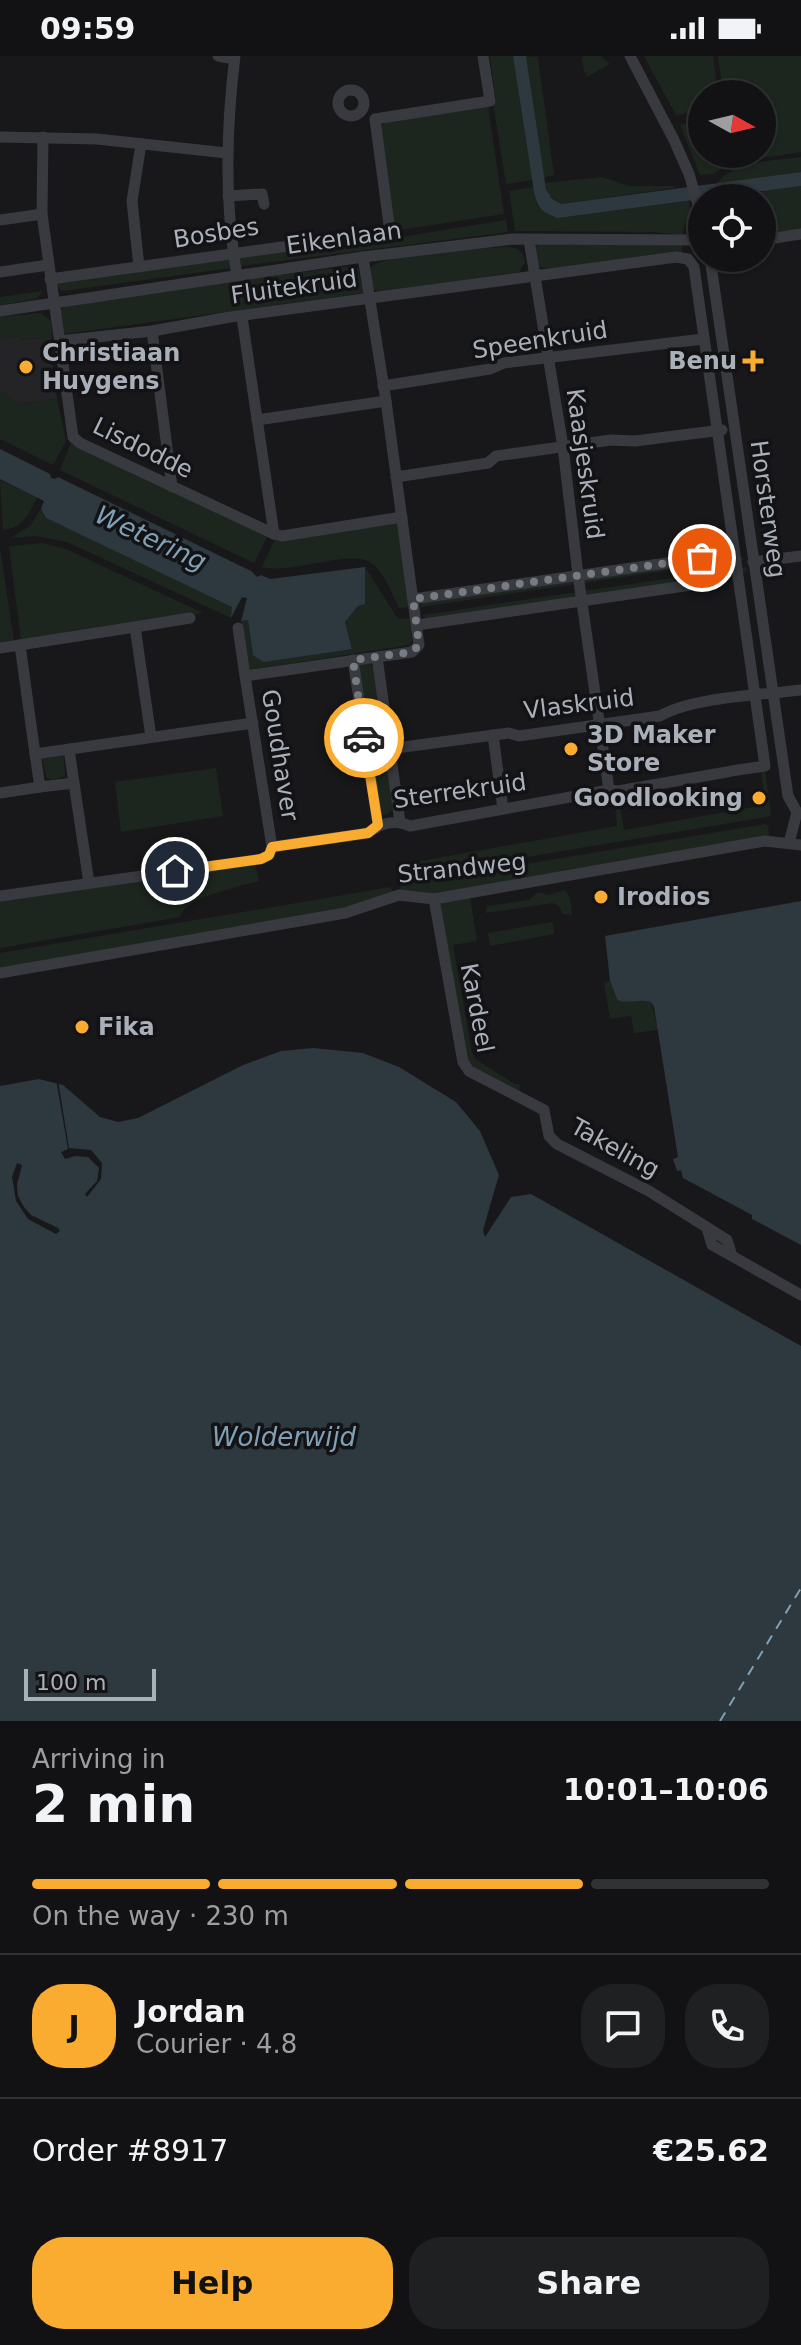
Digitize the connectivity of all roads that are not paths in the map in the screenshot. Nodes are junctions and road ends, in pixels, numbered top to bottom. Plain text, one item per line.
1 (218, 56) edge
2 (483, 56) edge
3 (630, 56) edge
4 (235, 57) edge
5 (362, 110) dead end
6 (375, 119) junction
7 (0, 137) edge
8 (43, 137) junction
9 (141, 144) junction
10 (227, 153) junction
11 (692, 184) edge
12 (228, 196) junction
13 (264, 204) dead end
14 (42, 214) junction
15 (0, 220) edge
16 (801, 234) edge
17 (776, 238) edge
18 (529, 240) junction
19 (688, 240) edge
20 (233, 252) junction
21 (363, 257) junction
22 (48, 265) junction
23 (139, 267) junction
24 (0, 272) edge
25 (712, 272) edge
26 (237, 275) junction
27 (534, 275) junction
28 (50, 279) junction
29 (370, 298) junction
30 (53, 302) junction
31 (0, 311) edge
32 (242, 317) junction
33 (152, 331) junction
34 (703, 339) junction
35 (59, 341) junction
36 (547, 357) junction
37 (383, 386) junction
38 (386, 401) junction
39 (257, 420) junction
40 (734, 428) junction
41 (717, 431) junction
42 (563, 447) junction
43 (396, 477) junction
44 (172, 487) junction
45 (402, 517) junction
46 (274, 534) junction
47 (801, 556) edge
48 (753, 562) junction
49 (578, 575) junction
50 (413, 599) junction
51 (582, 601) junction
52 (190, 618) dead end
53 (417, 625) junction
54 (135, 627) junction
55 (238, 628) dead end
56 (20, 645) junction
57 (0, 648) edge
58 (377, 657) junction
59 (353, 660) junction
60 (245, 676) junction
61 (801, 690) edge
62 (772, 694) junction
63 (755, 696) junction
64 (253, 723) junction
65 (600, 724) junction
66 (493, 735) junction
67 (151, 737) junction
68 (69, 749) junction
69 (390, 750) junction
70 (366, 752) junction
71 (35, 754) junction
72 (74, 783) junction
73 (40, 787) junction
74 (609, 790) junction
75 (0, 793) edge
76 (503, 809) junction
77 (799, 812) edge
78 (400, 822) junction
79 (378, 825) junction
80 (795, 844) edge
81 (272, 847) junction
82 (89, 883) junction
83 (0, 896) edge
84 (434, 899) junction
85 (0, 973) edge
86 (518, 1097) joint
87 (801, 1295) edge

1 - 4 street
2 - 6 street
3 - 11 street
4 - 10 street
5 - 6 street
6 - 20 street, Bosbes
7 - 8 street
8 - 9 street
8 - 14 street, Lisdodde
9 - 10 street
9 - 23 street
10 - 12 street
12 - 13 street
12 - 20 street
14 - 15 street
14 - 22 street, Lisdodde
16 - 17 street
18 - 19 street, Eikenlaan
18 - 21 street, Eikenlaan
18 - 27 street, Kaasjeskruid
20 - 23 street, Bosbes
20 - 26 street
21 - 26 street, Eikenlaan
21 - 29 street
22 - 24 street
22 - 28 street, Lisdodde
23 - 28 street, Bosbes
25 - 40 street, Horsterweg
26 - 30 street, Eikenlaan
27 - 29 street, Fluitekruid
27 - 34 street, Fluitekruid
27 - 36 street, Kaasjeskruid
28 - 30 street, Lisdodde
29 - 32 street, Fluitekruid
29 - 37 street
30 - 31 street, Eikenlaan
30 - 35 street, Lisdodde
32 - 33 street, Fluitekruid
32 - 39 street
33 - 35 street, Fluitekruid
33 - 44 street
34 - 36 street, Speenkruid
34 - 41 street
35 - 44 street, Lisdodde
36 - 37 street, Speenkruid
36 - 42 street, Kaasjeskruid
37 - 38 street
38 - 39 street
38 - 43 street
39 - 46 street
40 - 41 street
40 - 48 street, Horsterweg
41 - 42 street
41 - 63 street
42 - 43 street
42 - 49 street, Kaasjeskruid
43 - 45 street
44 - 46 street, Lisdodde
45 - 46 street
45 - 50 street
47 - 48 street
48 - 62 street, Horsterweg
49 - 50 street
49 - 51 street, Kaasjeskruid
49 - 51 street
50 - 53 street
51 - 53 street
51 - 65 street, Kaasjeskruid
52 - 54 street
53 - 58 street
54 - 56 street
54 - 67 street
55 - 60 street, Goudhaver
56 - 57 street
56 - 71 street
58 - 59 street
58 - 69 street
59 - 60 street
59 - 70 street
60 - 64 street, Goudhaver
61 - 62 street, Vlaskruid
62 - 63 street, Vlaskruid
62 - 77 street, Horsterweg
63 - 65 street, Vlaskruid
63 - 74 street, Sterrekruid
64 - 67 street
64 - 81 street, Goudhaver
65 - 66 street, Vlaskruid
65 - 74 street, Kaasjeskruid
66 - 69 street, Vlaskruid
66 - 76 street
67 - 68 street
68 - 71 street
68 - 72 street
69 - 70 street, Vlaskruid
69 - 78 street
70 - 79 street
71 - 73 street
72 - 73 street
72 - 82 street
73 - 75 street
74 - 76 street, Sterrekruid
76 - 78 street, Sterrekruid
77 - 80 street, Strandweg
78 - 79 street, Sterrekruid
79 - 81 street, Sterrekruid
80 - 84 street, Strandweg
81 - 82 street, Goudhaver
82 - 83 street, Goudhaver
84 - 85 street, Strandweg
84 - 86 street, Kardeel
86 - 87 street, Takeling

